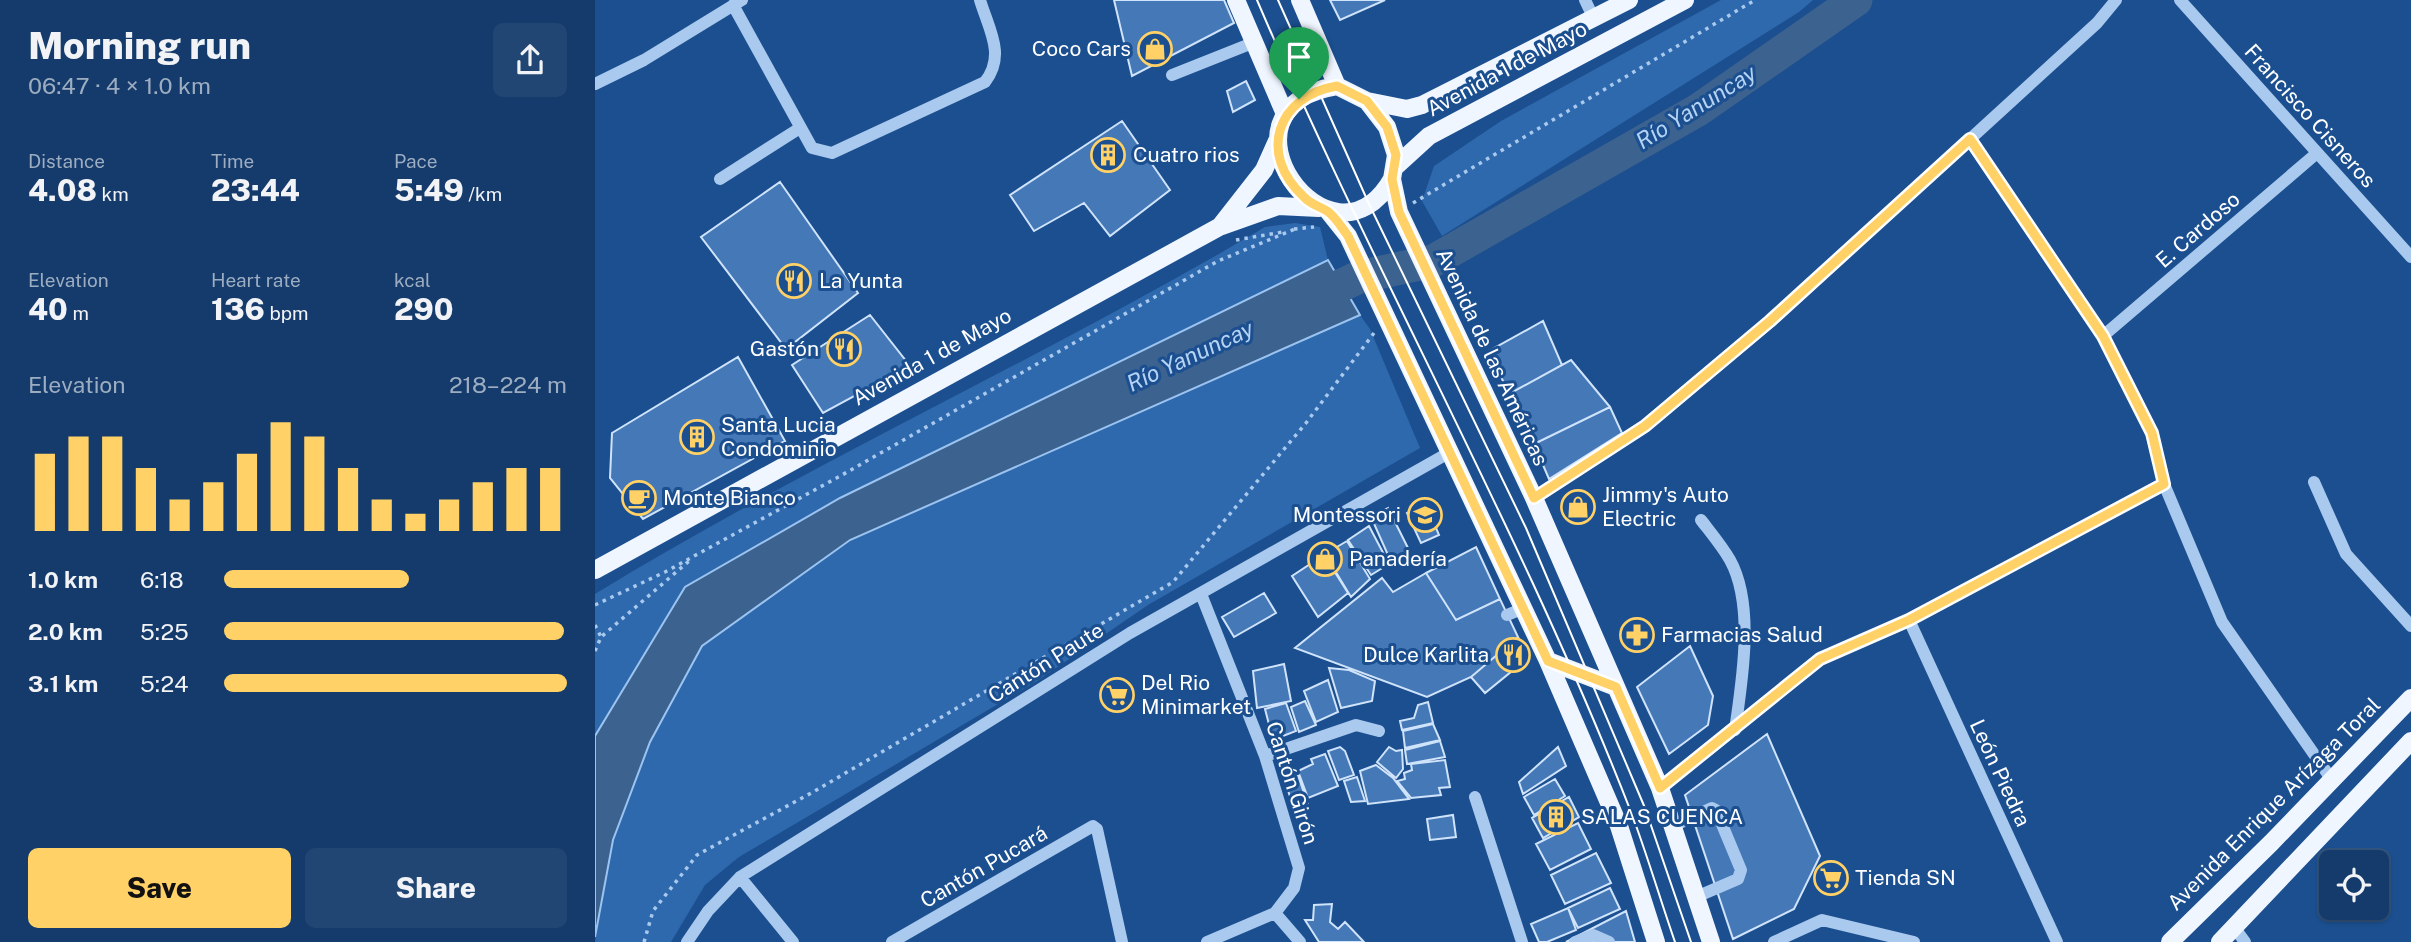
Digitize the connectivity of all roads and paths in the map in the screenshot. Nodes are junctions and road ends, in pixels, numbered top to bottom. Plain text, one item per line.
1 (980, 0) edge
2 (1236, 0) edge
3 (1300, 0) edge
4 (1585, 0) edge
5 (1629, 0) edge
6 (1685, 0) edge
7 (1755, 0) edge
8 (2116, 0) edge
9 (2180, 0) edge
10 (738, 3) edge
11 (1594, 19) junction
12 (1255, 42) junction
13 (1172, 75) dead end
14 (595, 84) edge
15 (1337, 86) junction
16 (1367, 101) junction
17 (1285, 114) junction
18 (800, 128) junction
19 (1970, 139) junction
20 (1278, 140) junction
21 (2317, 153) junction
22 (1394, 173) junction
23 (720, 178) dead end
24 (1324, 210) junction
25 (1401, 216) junction
26 (1219, 227) junction
27 (1295, 229) dead end
28 (2409, 252) edge
29 (1388, 319) junction
30 (2103, 336) junction
31 (1452, 452) junction
32 (2313, 482) dead end
33 (2164, 484) junction
34 (1534, 498) junction
35 (1701, 520) dead end
36 (694, 556) junction
37 (595, 570) edge
38 (1201, 594) junction
39 (595, 605) edge
40 (1909, 620) junction
41 (595, 625) edge
42 (2411, 626) edge
43 (601, 637) junction
44 (595, 651) edge
45 (1548, 661) junction
46 (1616, 687) junction
47 (2411, 698) edge
48 (1735, 730) junction
49 (1379, 731) dead end
50 (2411, 741) edge
51 (1265, 757) junction
52 (2332, 780) junction
53 (1660, 788) junction
54 (1475, 797) dead end
55 (1673, 826) junction
56 (740, 877) junction
57 (1696, 897) junction
58 (1275, 913) junction
59 (2239, 935) edge
60 (1654, 941) edge
61 (644, 942) edge
62 (687, 942) edge
63 (793, 942) edge
64 (892, 942) edge
65 (1122, 942) edge
66 (1207, 942) edge
67 (1300, 942) edge
68 (1522, 942) edge
69 (1575, 942) edge
70 (1609, 942) edge
71 (1711, 942) edge
72 (1774, 942) edge
73 (1914, 942) edge
74 (2057, 942) edge
75 (2170, 942) edge
76 (2220, 942) edge

1 - 18 street
2 - 12 main road
3 - 15 main road
4 - 11 street
5 - 11 main road, Avenida 1 de Mayo
6 - 22 main road, Avenida 1 de Mayo
7 - 25 path
8 - 19 street
9 - 21 street, Francisco Cisneros
10 - 14 street
10 - 18 street
11 - 16 main road, Avenida 1 de Mayo
12 - 13 street
12 - 17 main road
15 - 16 main road, Avenida de las Américas
15 - 17 main road
16 - 22 main road, Avenida de las Américas
17 - 20 main road
18 - 23 street
19 - 30 street
19 - 34 street
20 - 24 main road
20 - 26 main road, Avenida 1 de Mayo
21 - 28 street, Francisco Cisneros
21 - 30 street, E. Cardoso
22 - 24 main road
22 - 25 main road, Avenida de las Américas
24 - 26 main road, Avenida 1 de Mayo
24 - 29 main road
25 - 34 main road, Avenida de las Américas
26 - 37 main road, Avenida 1 de Mayo
27 - 36 path
29 - 31 main road
29 - 61 path
30 - 33 street
31 - 38 street, Cantón Paute
31 - 45 main road
32 - 42 street
33 - 40 street
33 - 52 street
34 - 46 main road, Avenida de las Américas
35 - 48 street
36 - 39 path
36 - 43 path
38 - 51 street, Cantón Girón
38 - 56 street, Cantón Paute
40 - 48 street
40 - 74 street, León Piedra
41 - 43 path
43 - 44 path
45 - 46 main road
45 - 60 main road
46 - 53 main road, Avenida de las Américas
47 - 52 main road, Avenida Enrique Arízaga Toral
48 - 53 street
49 - 51 street
50 - 59 main road
51 - 58 street, Cantón Girón
52 - 75 main road, Avenida Enrique Arízaga Toral
53 - 55 main road, Avenida de las Américas
54 - 68 street
55 - 57 main road, Avenida de las Américas
55 - 57 street
56 - 62 street, Cantón Paute
56 - 63 street
57 - 71 main road, Avenida de las Américas
58 - 66 street
58 - 67 street
59 - 76 main road
64 - 65 street, Cantón Pucará
69 - 70 street
72 - 73 street

